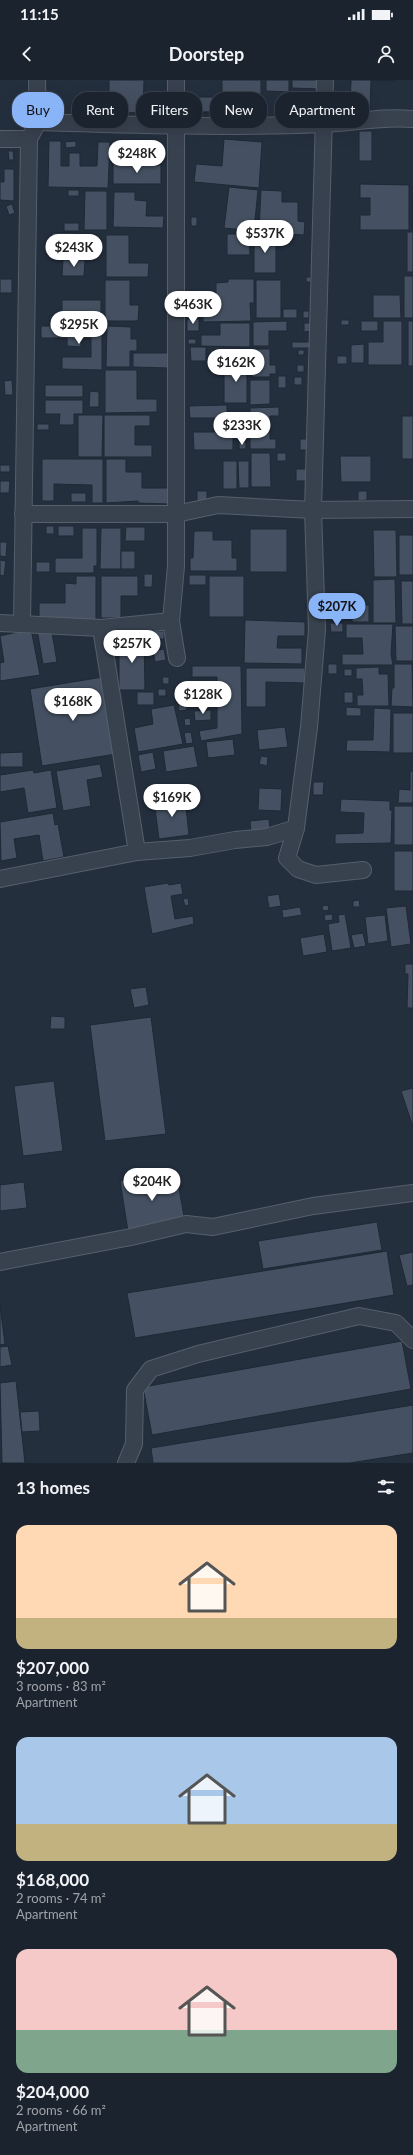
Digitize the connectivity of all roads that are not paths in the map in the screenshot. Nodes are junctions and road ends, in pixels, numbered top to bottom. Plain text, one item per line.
1 (37, 80) edge
2 (176, 80) edge
3 (325, 80) edge
4 (37, 92) edge
5 (176, 92) edge
6 (325, 92) edge
7 (369, 119) edge
8 (413, 119) edge
9 (64, 123) edge
10 (136, 124) edge
11 (275, 124) edge
12 (202, 125) edge
13 (35, 128) edge
14 (176, 128) edge
15 (324, 128) edge
16 (0, 139) edge
17 (29, 139) junction
18 (413, 509) edge
19 (314, 510) junction
20 (23, 514) junction
21 (176, 514) junction
22 (171, 621) junction
23 (0, 623) edge
24 (22, 623) junction
25 (101, 628) junction
26 (177, 658) dead end
27 (296, 828) junction
28 (137, 852) junction
29 (363, 870) dead end
30 (0, 879) edge
31 (413, 1192) edge
32 (0, 1262) edge
33 (413, 1340) edge
34 (126, 1463) edge

1 - 4 street
2 - 5 street
3 - 6 street
7 - 8 street
9 - 10 street
11 - 12 street
13 - 17 street
14 - 21 street
15 - 19 street
16 - 17 street
17 - 20 street
18 - 19 street
19 - 21 street
19 - 27 street
20 - 21 street
20 - 24 street
21 - 22 street
22 - 25 street
22 - 26 street
23 - 24 street
24 - 25 street
25 - 28 street
27 - 28 street
27 - 29 street
28 - 30 street
31 - 32 street
33 - 34 street

